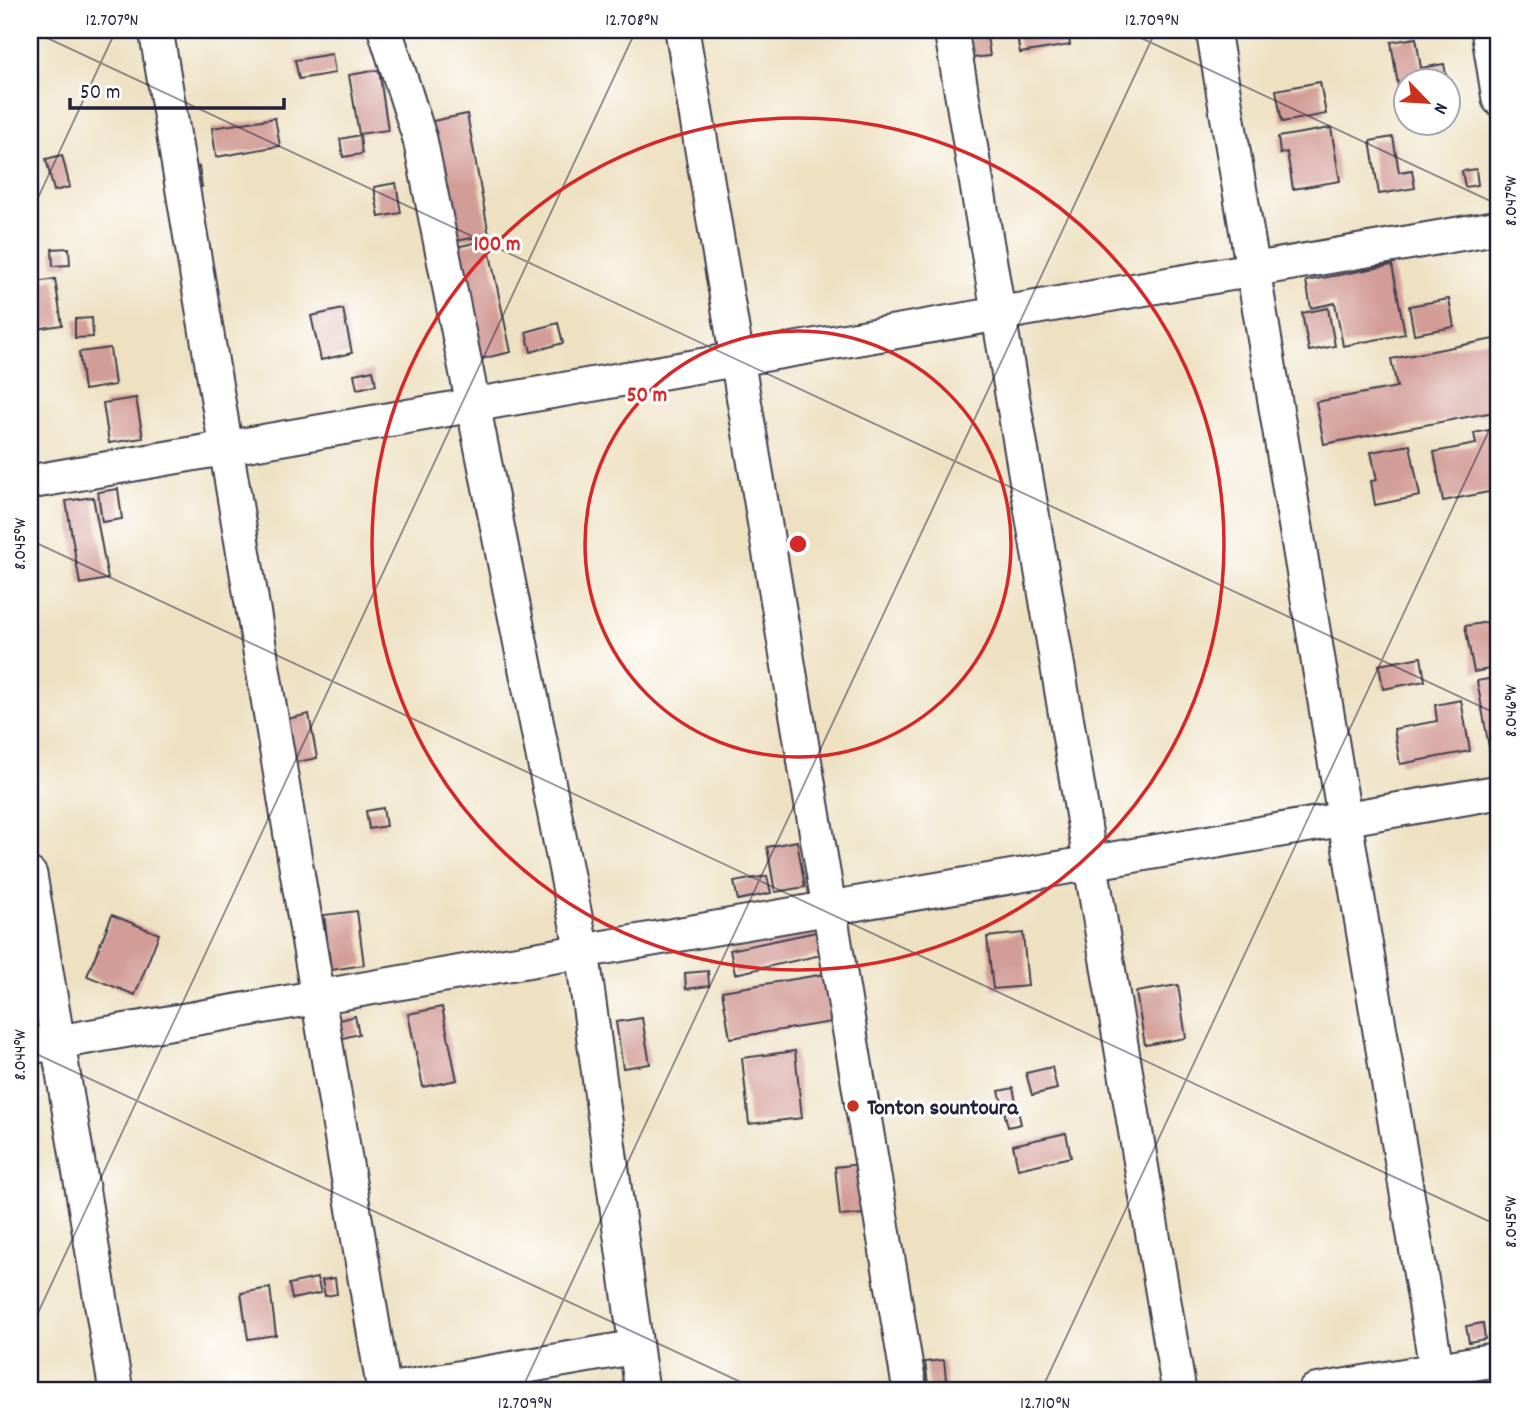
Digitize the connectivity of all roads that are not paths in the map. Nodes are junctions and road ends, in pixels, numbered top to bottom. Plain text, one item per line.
1 (156, 30) edge
2 (386, 30) edge
3 (682, 30) edge
4 (951, 30) edge
5 (1213, 30) edge
6 (1488, 30) edge
7 (1499, 99) edge
8 (1499, 226) edge
9 (1252, 269) junction
10 (999, 313) junction
11 (737, 359) junction
12 (473, 405) junction
13 (226, 448) junction
14 (30, 482) edge
15 (1499, 792) edge
16 (1345, 819) junction
17 (1091, 863) junction
18 (30, 875) edge
19 (829, 908) junction
20 (582, 951) junction
21 (318, 996) junction
22 (44, 1044) edge
23 (636, 1348) junction
24 (1499, 1359) edge
25 (1439, 1381) edge
26 (116, 1391) edge
27 (384, 1391) edge
28 (642, 1391) edge
29 (910, 1391) edge
30 (1179, 1391) edge
31 (1315, 1391) edge

1 - 13 street
2 - 12 street
3 - 11 street
4 - 10 street
5 - 9 street
6 - 7 street
8 - 9 street
9 - 10 street
9 - 16 street
10 - 11 street
10 - 17 street
11 - 12 street
11 - 19 street
12 - 13 street
12 - 20 street
13 - 14 street
13 - 21 street
15 - 16 street
16 - 17 street
16 - 25 street
17 - 19 street
17 - 30 street
18 - 22 street
19 - 20 street
19 - 29 street
20 - 21 street
20 - 23 street
21 - 22 street
21 - 27 street
22 - 26 street
23 - 27 street
23 - 28 street
24 - 25 street
25 - 31 street

